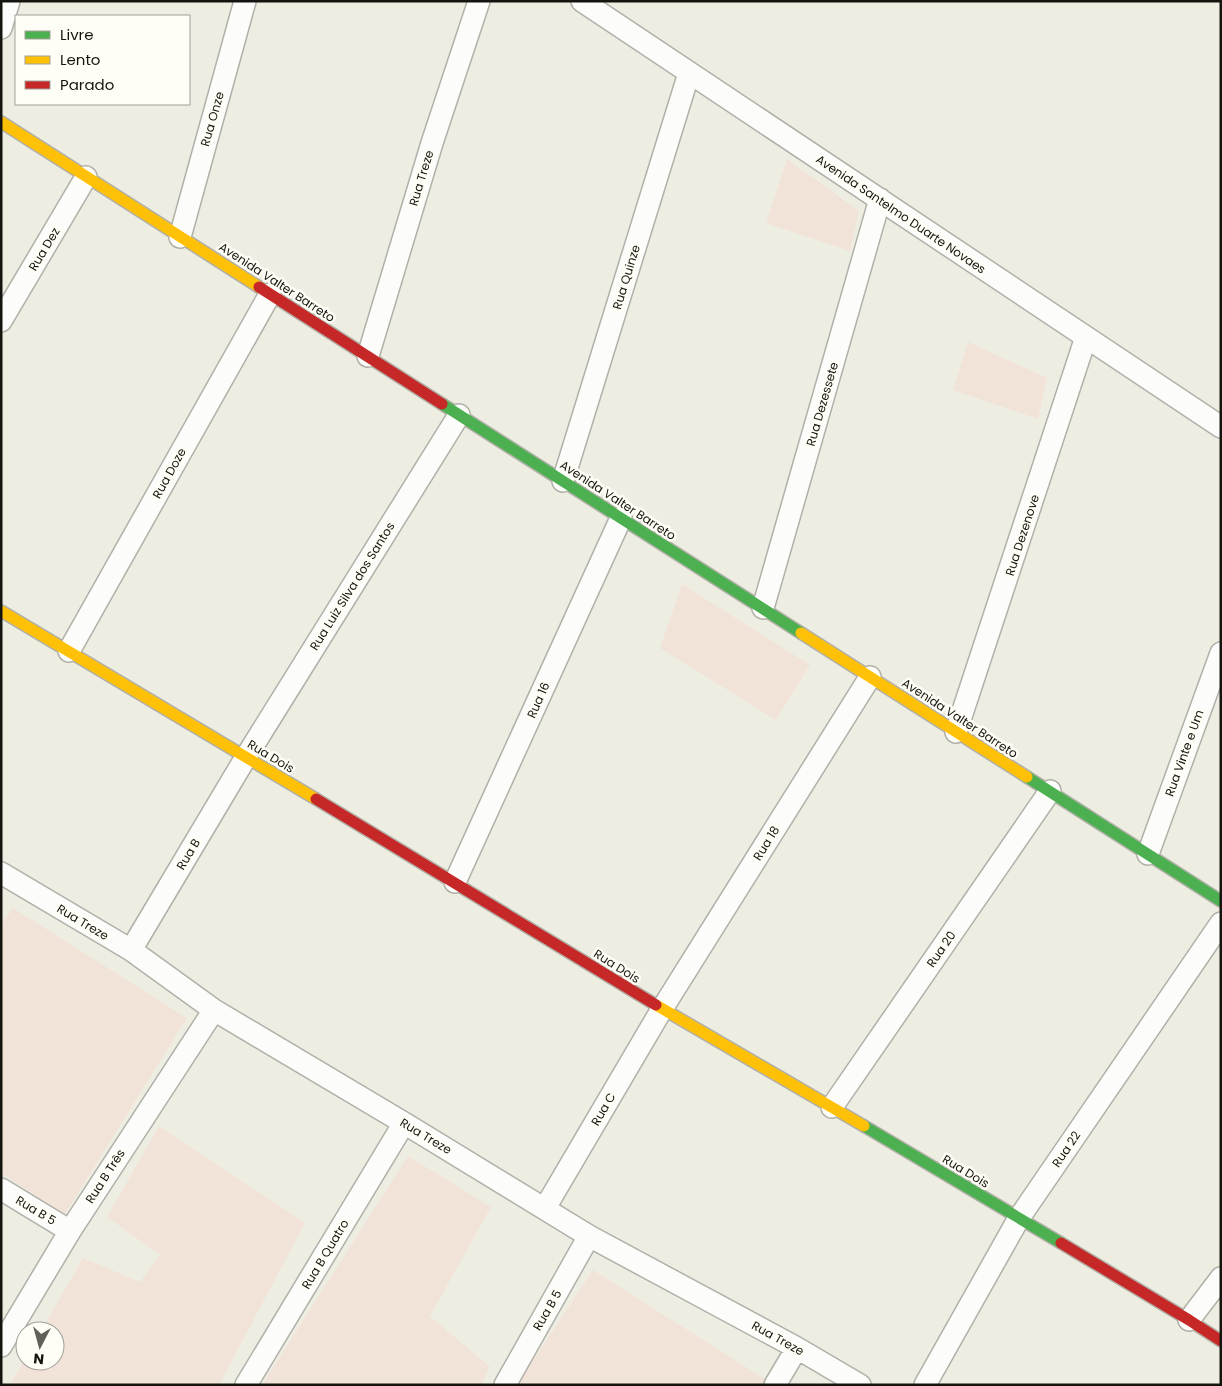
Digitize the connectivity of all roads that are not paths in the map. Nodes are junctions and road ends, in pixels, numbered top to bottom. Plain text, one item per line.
1 (9, 1) edge
2 (245, 1) edge
3 (479, 1) edge
4 (582, 1) edge
5 (1, 28) edge
6 (690, 73) junction
7 (1, 122) edge
8 (86, 177) junction
9 (880, 200) junction
10 (180, 236) junction
11 (270, 294) junction
12 (1, 321) edge
13 (1086, 337) junction
14 (368, 356) junction
15 (458, 414) junction
16 (1221, 427) edge
17 (563, 481) junction
18 (621, 518) junction
19 (763, 608) junction
20 (1, 611) edge
21 (69, 651) junction
22 (1221, 653) edge
23 (870, 677) junction
24 (956, 732) junction
25 (246, 757) junction
26 (1050, 792) junction
27 (1148, 854) junction
28 (2, 876) edge
29 (455, 882) junction
30 (1221, 901) edge
31 (1221, 923) edge
32 (131, 950) junction
33 (662, 1009) junction
34 (214, 1010) junction
35 (832, 1107) junction
36 (404, 1123) junction
37 (1, 1189) edge
38 (545, 1208) junction
39 (1019, 1218) junction
40 (70, 1231) junction
41 (589, 1236) junction
42 (1221, 1278) edge
43 (1189, 1320) junction
44 (1221, 1341) edge
45 (1, 1346) edge
46 (796, 1348) junction
47 (246, 1385) edge
48 (505, 1385) edge
49 (775, 1385) edge
50 (860, 1385) edge
51 (924, 1385) edge

1 - 5 street
2 - 10 street, Rua Onze
3 - 14 street, Rua Treze
4 - 6 street, Avenida Santelmo Duarte Novaes
6 - 9 street, Avenida Santelmo Duarte Novaes
6 - 17 street, Rua Quinze
7 - 8 street, Avenida Valter Barreto
8 - 10 street, Avenida Valter Barreto
8 - 12 street, Rua Dez
9 - 13 street, Avenida Santelmo Duarte Novaes
9 - 19 street, Rua Dezessete
10 - 11 street, Avenida Valter Barreto
11 - 14 street, Avenida Valter Barreto
11 - 21 street, Rua Doze
13 - 16 street, Avenida Santelmo Duarte Novaes
13 - 24 street, Rua Dezenove
14 - 15 street, Avenida Valter Barreto
15 - 17 street, Avenida Valter Barreto
15 - 25 street, Rua Luiz Silva dos Santos
17 - 18 street, Avenida Valter Barreto
18 - 19 street, Avenida Valter Barreto
18 - 29 street, Rua 16
19 - 23 street, Avenida Valter Barreto
20 - 21 street, Rua Dois
21 - 25 street, Rua Dois
22 - 27 street, Rua Vinte e Um
23 - 24 street, Avenida Valter Barreto
23 - 33 street, Rua 18
24 - 26 street, Avenida Valter Barreto
25 - 29 street, Rua Dois
25 - 32 street, Rua B
26 - 27 street, Avenida Valter Barreto
26 - 35 street, Rua 20
27 - 30 street, Avenida Valter Barreto
28 - 32 street, Rua Treze
29 - 33 street, Rua Dois
31 - 39 street, Rua 22
32 - 34 street, Rua Treze
33 - 35 street, Rua Dois
33 - 38 street, Rua C
34 - 36 street, Rua Treze
34 - 40 street, Rua B Três
35 - 39 street, Rua Dois
36 - 38 street, Rua Treze
36 - 47 street, Rua B Quatro
37 - 40 street, Rua B 5
38 - 41 street, Rua Treze
39 - 43 street, Rua Dois
39 - 51 street, Rua 22
40 - 45 street, Rua B Três
41 - 46 street, Rua Treze
41 - 48 street, Rua B 5
42 - 43 street
43 - 44 street, Rua Dois
46 - 49 street
46 - 50 street, Rua Treze

